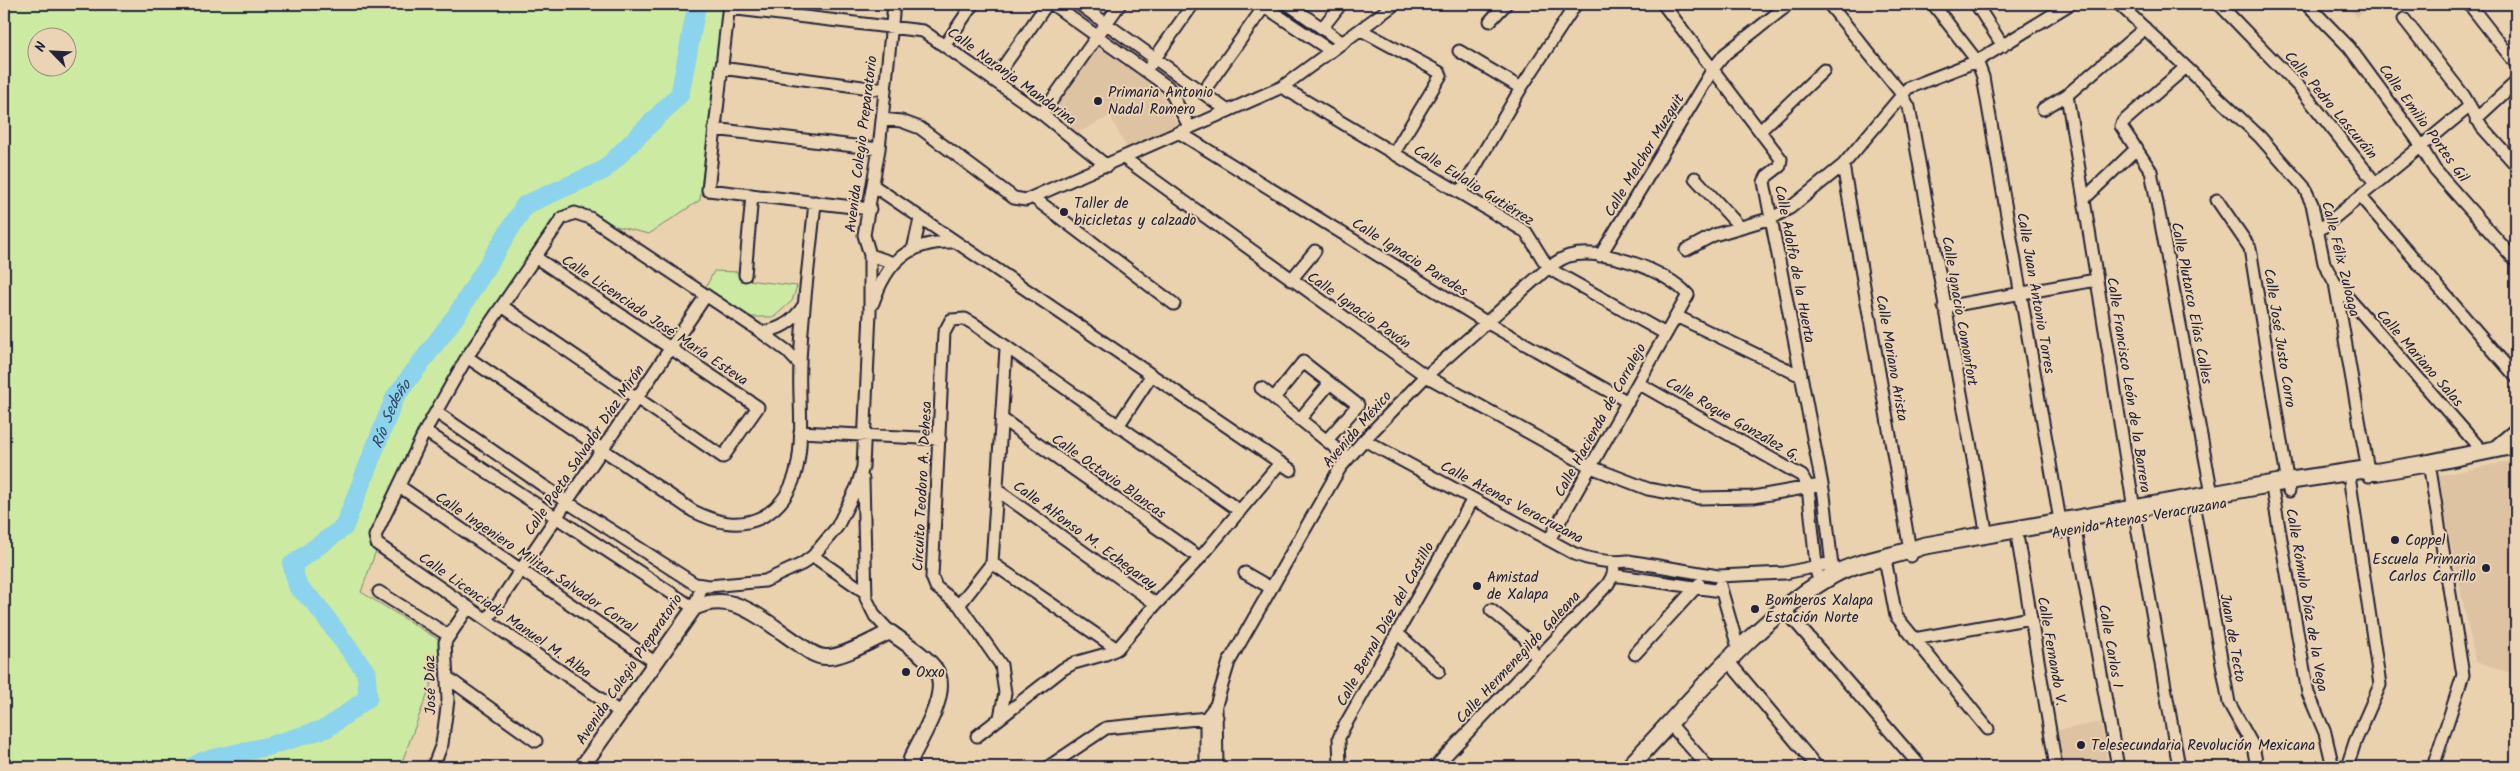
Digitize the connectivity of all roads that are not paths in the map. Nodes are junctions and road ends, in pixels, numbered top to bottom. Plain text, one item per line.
1 (894, 4) edge
2 (973, 4) edge
3 (1047, 4) edge
4 (1052, 4) edge
5 (1079, 4) edge
6 (1120, 4) edge
7 (1193, 4) edge
8 (1288, 4) edge
9 (1341, 4) edge
10 (1395, 4) edge
11 (1506, 4) edge
12 (1576, 4) edge
13 (1662, 4) edge
14 (1829, 4) edge
15 (1933, 4) edge
16 (1976, 4) edge
17 (2070, 4) edge
18 (2119, 4) edge
19 (2219, 4) edge
20 (2307, 4) edge
21 (2469, 4) edge
22 (1264, 5) edge
23 (729, 6) edge
24 (1784, 8) dead end
25 (2404, 19) dead end
26 (1490, 21) dead end
27 (1107, 24) junction
28 (892, 26) junction
29 (1323, 27) junction
30 (2145, 28) junction
31 (1361, 30) junction
32 (1098, 38) junction
33 (1343, 43) junction
34 (945, 45) junction
35 (2002, 46) junction
36 (1331, 51) junction
37 (1459, 51) dead end
38 (1155, 58) junction
39 (1977, 61) junction
40 (2516, 64) edge
41 (2186, 66) junction
42 (721, 68) junction
43 (1713, 69) junction
44 (1824, 70) dead end
45 (1146, 71) junction
46 (994, 80) junction
47 (2516, 82) edge
48 (1282, 87) junction
49 (1521, 88) junction
50 (885, 90) junction
51 (1203, 92) junction
52 (1901, 93) junction
53 (2067, 95) junction
54 (2470, 106) junction
55 (2043, 109) dead end
56 (1228, 111) junction
57 (1042, 114) junction
58 (882, 119) junction
59 (2476, 119) junction
60 (714, 129) junction
61 (1185, 130) junction
62 (1760, 130) junction
63 (2422, 147) junction
64 (2136, 148) junction
65 (879, 149) junction
66 (1394, 153) junction
67 (1124, 158) junction
68 (1843, 165) junction
69 (2516, 165) edge
70 (1107, 166) junction
71 (1695, 178) dead end
72 (2376, 184) junction
73 (874, 186) junction
74 (1460, 193) junction
75 (752, 195) junction
76 (2361, 197) junction
77 (1034, 198) junction
78 (2084, 200) junction
79 (2217, 200) dead end
80 (815, 202) junction
81 (870, 209) junction
82 (920, 218) junction
83 (1772, 218) junction
84 (1740, 228) junction
85 (2317, 232) junction
86 (954, 242) junction
87 (913, 250) junction
88 (1686, 250) dead end
89 (1315, 251) dead end
90 (870, 255) junction
91 (1600, 256) junction
92 (535, 257) junction
93 (2516, 261) edge
94 (894, 263) junction
95 (1549, 267) junction
96 (745, 275) dead end
97 (1291, 280) junction
98 (2096, 280) junction
99 (2335, 283) junction
100 (2022, 293) junction
101 (705, 296) junction
102 (805, 304) junction
103 (1174, 304) dead end
104 (502, 306) junction
105 (1944, 308) junction
106 (870, 312) junction
107 (1676, 316) junction
108 (1486, 322) junction
109 (761, 332) junction
110 (1666, 334) junction
111 (670, 349) junction
112 (1006, 349) junction
113 (467, 357) junction
114 (800, 365) junction
115 (1151, 376) junction
116 (1426, 376) junction
117 (1801, 376) junction
118 (2516, 377) edge
119 (1330, 383) junction
120 (1638, 383) junction
121 (1261, 388) dead end
122 (1274, 398) junction
123 (637, 399) junction
124 (1628, 402) junction
125 (436, 412) junction
126 (1300, 419) junction
127 (1002, 420) junction
128 (1118, 426) junction
129 (426, 430) junction
130 (800, 432) junction
131 (864, 436) junction
132 (940, 439) junction
133 (1327, 440) junction
134 (1364, 440) junction
135 (2505, 446) edge
136 (602, 450) junction
137 (1348, 458) junction
138 (1280, 463) junction
139 (2429, 463) junction
140 (863, 467) junction
141 (1591, 467) junction
142 (1291, 470) dead end
143 (2371, 473) junction
144 (2350, 482) junction
145 (1821, 485) junction
146 (398, 486) junction
147 (1808, 487) junction
148 (2283, 489) junction
149 (997, 490) junction
150 (2212, 494) junction
151 (1473, 499) junction
152 (567, 502) junction
153 (2194, 508) junction
154 (1240, 511) junction
155 (2135, 514) junction
156 (556, 517) junction
157 (2066, 528) junction
158 (1987, 536) junction
159 (1549, 540) junction
160 (2018, 541) junction
161 (1901, 555) junction
162 (813, 556) junction
163 (1200, 558) junction
164 (992, 563) junction
165 (1614, 563) junction
166 (1817, 566) junction
167 (1832, 569) junction
168 (521, 570) junction
169 (1245, 573) dead end
170 (1702, 574) junction
171 (1613, 575) junction
172 (1718, 576) junction
173 (742, 585) junction
174 (1818, 585) junction
175 (702, 586) junction
176 (1698, 587) junction
177 (1271, 588) junction
178 (1721, 591) junction
179 (379, 592) dead end
180 (865, 592) junction
181 (1156, 604) junction
182 (959, 605) junction
183 (468, 608) junction
184 (694, 608) junction
185 (743, 608) junction
186 (1492, 610) dead end
187 (1785, 610) junction
188 (2031, 618) junction
189 (487, 620) junction
190 (890, 632) junction
191 (1397, 633) junction
192 (448, 635) junction
193 (1914, 639) junction
194 (1118, 648) junction
195 (1634, 654) dead end
196 (1734, 656) junction
197 (1537, 659) junction
198 (656, 663) junction
199 (1439, 671) dead end
200 (448, 678) junction
201 (621, 713) junction
202 (1213, 713) junction
203 (1000, 717) junction
204 (1670, 724) junction
205 (1988, 729) dead end
206 (977, 736) dead end
207 (536, 741) dead end
208 (435, 767) edge
209 (582, 767) edge
210 (911, 767) edge
211 (1048, 767) edge
212 (1206, 767) edge
213 (1217, 767) edge
214 (1340, 767) edge
215 (1435, 767) edge
216 (1629, 767) edge
217 (1708, 767) edge
218 (1817, 767) edge
219 (1921, 767) edge
220 (2056, 767) edge
221 (2118, 767) edge
222 (2179, 767) edge
223 (2257, 767) edge
224 (2333, 767) edge
225 (2347, 767) edge
226 (2433, 767) edge

1 - 28 street, Avenida Colegio Preparatorio
2 - 34 street
3 - 46 street
4 - 32 street
5 - 27 street
6 - 27 street
7 - 38 street
8 - 29 street
9 - 29 street
10 - 31 street
11 - 26 street
12 - 49 street
13 - 43 street, Calle Adolfo de la Huerta
14 - 52 street, Calle Ignacio Comonfort
15 - 39 street, Calle Juan Antonio Torres
16 - 35 street
17 - 35 street
18 - 30 street, Calle Félix Zuloaga
19 - 72 street, Calle Pedro Lascuráin
20 - 63 street, Calle Emilio Portes Gil
21 - 40 street
22 - 36 street
22 - 51 street
23 - 28 street, Calle Naranja Mandarina
23 - 42 street
24 - 43 street, Calle Melchor Muzguit
25 - 54 street
27 - 32 street
27 - 38 street
28 - 34 street, Calle Naranja Mandarina
28 - 50 street, Avenida Colegio Preparatorio
29 - 33 street
30 - 41 street, Calle Félix Zuloaga
30 - 53 street
31 - 33 street
31 - 66 street
32 - 45 street
32 - 57 street
33 - 36 street
34 - 46 street, Calle Naranja Mandarina
35 - 39 street
36 - 48 street
37 - 49 street
38 - 45 street
38 - 51 street
39 - 52 street
39 - 100 street, Calle Juan Antonio Torres
41 - 64 street, Calle Plutarco Elías Calles
41 - 85 street, Calle Félix Zuloaga
42 - 50 street
42 - 60 street
43 - 62 street, Calle Adolfo de la Huerta
43 - 91 street, Calle Melchor Muzguit
44 - 62 street
45 - 61 street
46 - 57 street, Calle Naranja Mandarina
47 - 59 street
48 - 56 street
48 - 66 street, Calle Eulalio Gutiérrez
49 - 74 street
50 - 58 street, Avenida Colegio Preparatorio
51 - 56 street
52 - 68 street
52 - 105 street, Calle Ignacio Comonfort
53 - 55 street
53 - 78 street, Calle Francisco León de la Barrera
54 - 59 street
54 - 63 street
56 - 61 street
57 - 70 street, Calle Naranja Mandarina
58 - 65 street, Avenida Colegio Preparatorio
58 - 77 street
59 - 69 street
60 - 65 street
60 - 75 street
61 - 67 street
61 - 108 street, Calle Ignacio Paredes
62 - 83 street, Calle Adolfo de la Huerta
63 - 72 street
63 - 93 street, Calle Emilio Portes Gil
64 - 78 street
64 - 150 street, Calle Plutarco Elías Calles
65 - 73 street, Avenida Colegio Preparatorio
66 - 74 street, Calle Eulalio Gutiérrez
67 - 70 street
67 - 97 street, Calle Ignacio Pavón
68 - 83 street
68 - 161 street, Calle Mariano Arista
70 - 77 street
71 - 84 street
72 - 76 street
73 - 81 street, Avenida Colegio Preparatorio
73 - 82 street
74 - 95 street, Calle Eulalio Gutiérrez
75 - 80 street
75 - 96 street
76 - 85 street
76 - 118 street
77 - 103 street
78 - 98 street, Calle Francisco León de la Barrera
79 - 148 street, Calle José Justo Corro
80 - 81 street
80 - 102 street
81 - 90 street, Avenida Colegio Preparatorio
82 - 86 street
82 - 87 street
83 - 84 street
83 - 117 street, Calle Adolfo de la Huerta
84 - 88 street
85 - 99 street, Calle Félix Zuloaga
86 - 87 street
86 - 115 street
87 - 94 street
89 - 97 street
90 - 94 street
90 - 106 street, Avenida Colegio Preparatorio
91 - 95 street, Avenida México
91 - 107 street, Calle Hacienda de Corralejo
92 - 101 street
92 - 104 street
92 - 111 street, Calle Licenciado José María Esteva
94 - 106 street
95 - 108 street, Avenida México
95 - 110 street, Calle Eulalio Gutiérrez
97 - 116 street, Calle Ignacio Pavón
98 - 100 street
98 - 155 street, Calle Francisco León de la Barrera
99 - 135 street, Calle Mariano Salas
99 - 143 street, Calle Félix Zuloaga
100 - 105 street
100 - 157 street, Calle Juan Antonio Torres
101 - 109 street
101 - 111 street, Calle Poeta Salvador Díaz Mirón
102 - 109 street
102 - 114 street
104 - 113 street
104 - 123 street
105 - 158 street, Calle Ignacio Comonfort
106 - 131 street, Avenida Colegio Preparatorio
107 - 110 street, Calle Hacienda de Corralejo
107 - 117 street
108 - 116 street, Avenida México
108 - 124 street, Calle Ignacio Paredes
109 - 114 street
110 - 120 street, Calle Hacienda de Corralejo
111 - 123 street, Calle Poeta Salvador Díaz Mirón
111 - 123 street, Calle Licenciado José María Esteva
112 - 127 street
112 - 128 street, Circuito Teodoro A. Dehesa
112 - 132 street, Circuito Teodoro A. Dehesa
113 - 125 street
113 - 136 street
114 - 130 street
115 - 128 street
115 - 138 street
116 - 134 street, Avenida México
116 - 141 street, Calle Ignacio Pavón
117 - 145 street, Calle Adolfo de la Huerta
119 - 122 street
119 - 126 street
119 - 133 street
120 - 124 street, Calle Hacienda de Corralejo
120 - 147 street, Calle Roque González G.
121 - 122 street
122 - 126 street
123 - 136 street, Calle Poeta Salvador Díaz Mirón
124 - 141 street, Calle Hacienda de Corralejo
125 - 129 street
125 - 152 street
126 - 133 street
127 - 149 street
127 - 163 street, Calle Octavio Blancas
128 - 154 street, Circuito Teodoro A. Dehesa
129 - 146 street
129 - 156 street
130 - 131 street
130 - 136 street
131 - 132 street
131 - 140 street, Avenida Colegio Preparatorio
132 - 182 street, Circuito Teodoro A. Dehesa
133 - 137 street
134 - 137 street, Avenida México
134 - 151 street, Calle Atenas Veracruzana
135 - 139 main road, Avenida Atenas Veracruzana
136 - 152 street, Calle Poeta Salvador Díaz Mirón
137 - 177 street, Avenida México
138 - 142 street
138 - 154 street
139 - 143 main road, Avenida Atenas Veracruzana
139 - 226 street
140 - 162 street, Avenida Colegio Preparatorio
140 - 180 street, Avenida Colegio Preparatorio
141 - 147 street, Calle Ignacio Pavón
141 - 159 street, Calle Hacienda de Corralejo
143 - 144 main road, Avenida Atenas Veracruzana
143 - 148 main road, Avenida Atenas Veracruzana
144 - 148 main road, Avenida Atenas Veracruzana
144 - 225 street
145 - 147 street, Calle Ignacio Pavón
145 - 167 street, Calle Adolfo de la Huerta
146 - 168 street, Calle Ingeniero Militar Salvador Corral
146 - 183 street, Calle Licenciado Manuel M. Alba
147 - 166 street
148 - 150 main road, Avenida Atenas Veracruzana
148 - 153 main road, Avenida Atenas Veracruzana
148 - 224 street, Calle Rómulo Díaz de la Vega
149 - 164 street
149 - 181 street, Calle Alfonso M. Echegaray
150 - 155 main road, Avenida Atenas Veracruzana
151 - 159 street, Calle Atenas Veracruzana
151 - 191 street, Calle Bernal Díaz del Castillo
152 - 156 street, Calle Poeta Salvador Díaz Mirón
152 - 175 street
153 - 155 main road, Avenida Atenas Veracruzana
153 - 223 street, Juan de Tecto
154 - 163 street
155 - 157 main road, Avenida Atenas Veracruzana
155 - 222 street, Calle Francisco León de la Barrera
156 - 168 street, Calle Poeta Salvador Díaz Mirón
156 - 184 street
157 - 158 main road, Avenida Atenas Veracruzana
157 - 160 main road, Avenida Atenas Veracruzana
157 - 221 street, Calle Carlos I
158 - 161 main road, Avenida Atenas Veracruzana
159 - 165 street, Calle Atenas Veracruzana
160 - 161 main road, Avenida Atenas Veracruzana
160 - 188 street, Calle Fernando V.
161 - 167 main road, Avenida Atenas Veracruzana
161 - 193 street, Calle Mariano Arista
162 - 173 street, Avenida Colegio Preparatorio
162 - 180 street
163 - 181 street
164 - 182 street
164 - 194 street
165 - 170 street, Calle Atenas Veracruzana
165 - 171 street
166 - 167 street, Calle Atenas Veracruzana
166 - 172 street, Calle Atenas Veracruzana
166 - 174 street
167 - 174 main road, Avenida Atenas Veracruzana
168 - 189 street, Calle Poeta Salvador Díaz Mirón
168 - 198 street, Calle Ingeniero Militar Salvador Corral
169 - 177 street
170 - 172 street, Calle Atenas Veracruzana
170 - 176 street
171 - 176 street
171 - 197 street, Calle Hermenegildo Galeana
172 - 178 street
173 - 175 street, Avenida Colegio Preparatorio
173 - 185 street
174 - 187 main road, Avenida Atenas Veracruzana
175 - 184 street, Avenida Colegio Preparatorio
176 - 178 street
176 - 195 street
177 - 202 street, Avenida México
178 - 196 street
179 - 192 street
180 - 190 street, Avenida Colegio Preparatorio
181 - 194 street
182 - 203 street, Circuito Teodoro A. Dehesa
183 - 189 street, Calle Licenciado Manuel M. Alba
183 - 192 street, José Díaz
184 - 185 street
184 - 198 street, Avenida Colegio Preparatorio
185 - 190 street
186 - 197 street
187 - 196 main road, Avenida Atenas Veracruzana
187 - 219 street
188 - 193 street
188 - 220 street, Calle Fernando V.
189 - 201 street, Calle Licenciado Manuel M. Alba
190 - 210 street
191 - 199 street
191 - 214 street, Calle Bernal Díaz del Castillo
192 - 200 street, José Díaz
193 - 205 street, Calle Mariano Arista
194 - 203 street
196 - 204 main road, Avenida Atenas Veracruzana
196 - 218 street
197 - 215 street, Calle Hermenegildo Galeana
198 - 201 street, Avenida Colegio Preparatorio
200 - 207 street
200 - 208 street, José Díaz
201 - 209 street, Avenida Colegio Preparatorio
202 - 211 street
202 - 212 street, Avenida México
202 - 213 street, Avenida México
203 - 206 street
204 - 216 main road, Avenida Atenas Veracruzana
204 - 217 street

